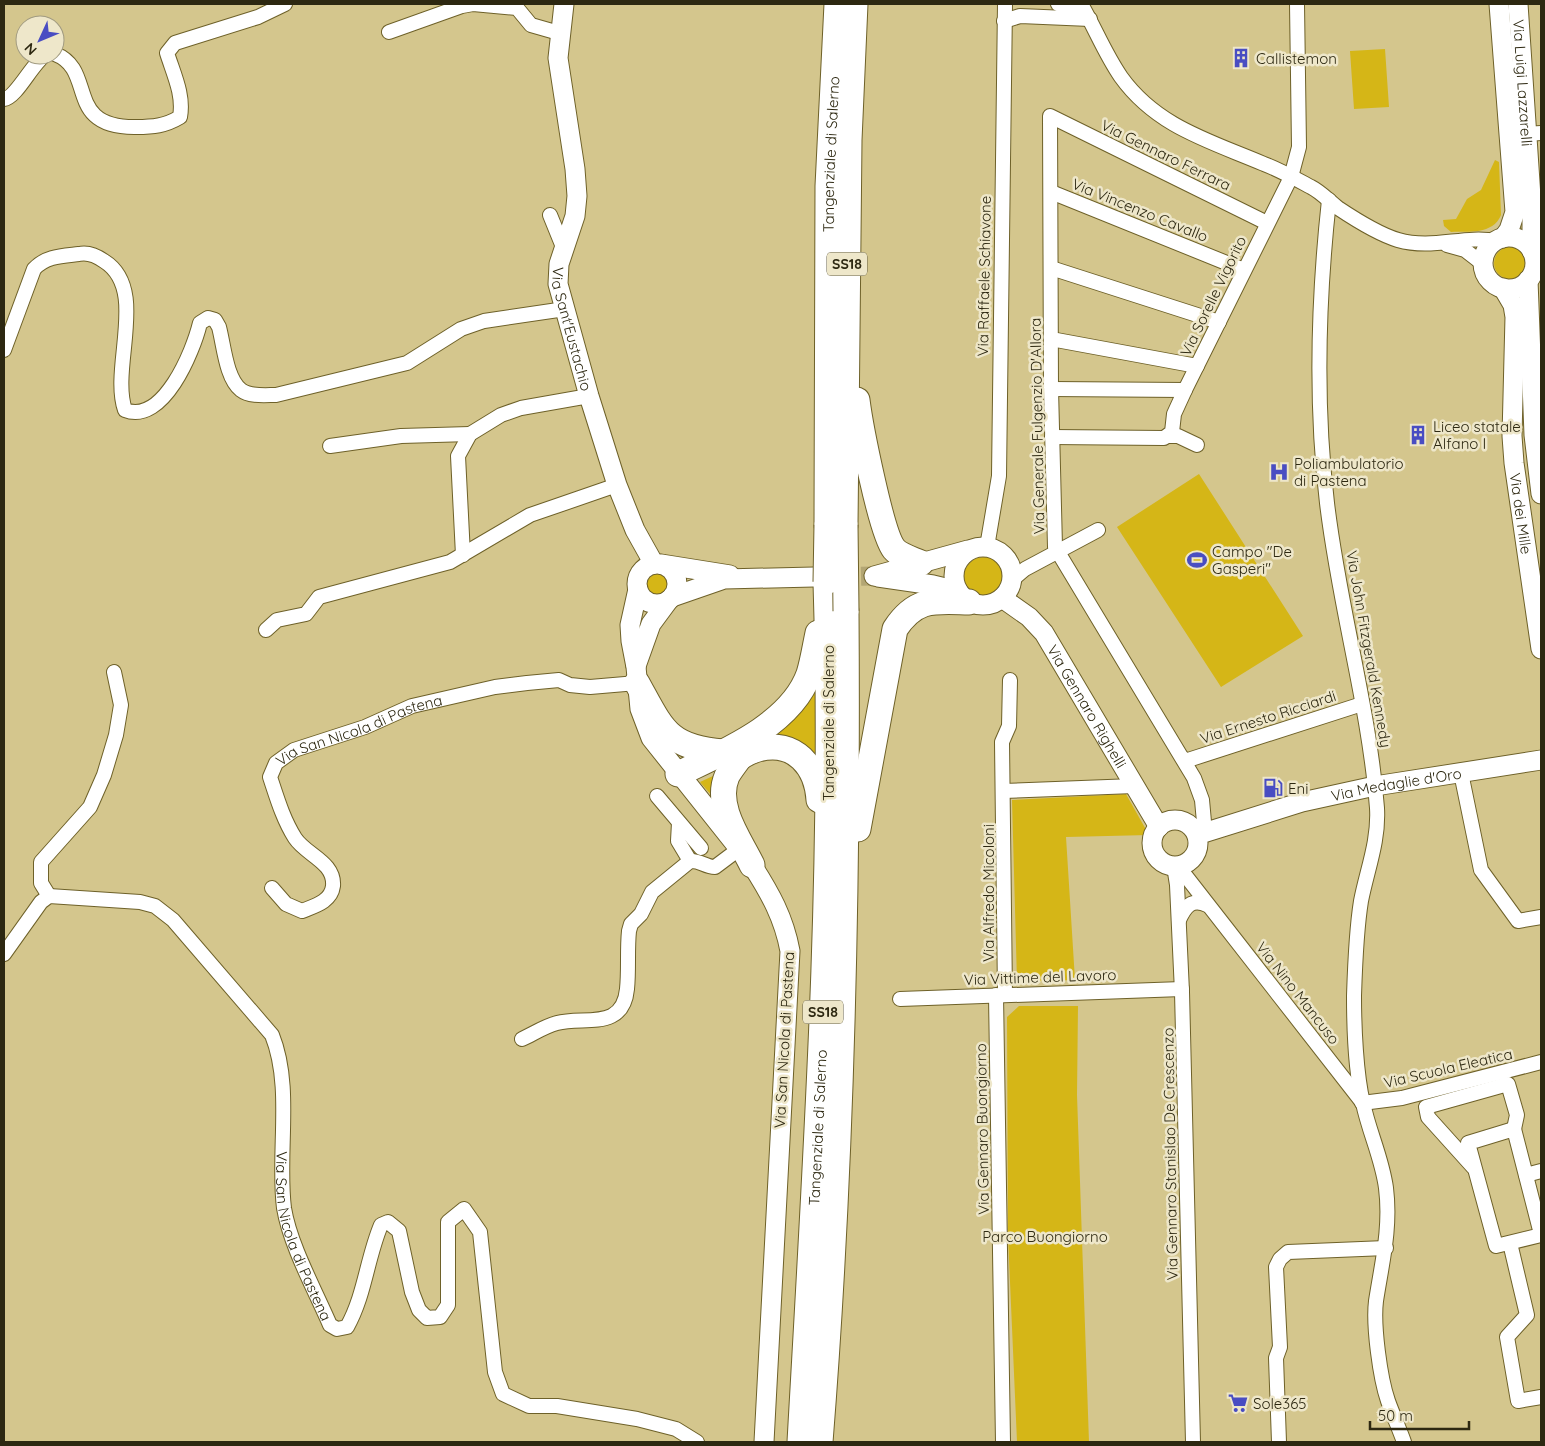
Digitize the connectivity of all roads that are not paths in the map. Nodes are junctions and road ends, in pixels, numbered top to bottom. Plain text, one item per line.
1 (285, 4) edge
2 (564, 4) edge
3 (837, 4) edge
4 (855, 4) edge
5 (1005, 4) edge
6 (1058, 4) edge
7 (1081, 4) edge
8 (1297, 4) edge
9 (1499, 4) edge
10 (1518, 4) edge
11 (1090, 19) junction
12 (1004, 21) junction
13 (389, 32) dead end
14 (559, 33) junction
15 (65, 59) edge
16 (33, 65) edge
17 (4, 99) edge
18 (1050, 116) joint
19 (1534, 134) edge
20 (1291, 177) junction
21 (1051, 192) junction
22 (1329, 200) junction
23 (550, 215) dead end
24 (1267, 223) junction
25 (1500, 239) junction
26 (1444, 244) junction
27 (563, 247) junction
28 (1483, 264) junction
29 (1534, 266) edge
30 (1051, 268) junction
31 (1244, 270) junction
32 (1503, 288) junction
33 (846, 298) junction
34 (565, 309) junction
35 (1219, 322) junction
36 (1051, 338) junction
37 (4, 350) edge
38 (1197, 366) junction
39 (1051, 389) junction
40 (1185, 390) junction
41 (589, 396) junction
42 (470, 434) junction
43 (1170, 434) junction
44 (1052, 437) junction
45 (1197, 445) dead end
46 (330, 446) dead end
47 (1540, 483) edge
48 (617, 485) junction
49 (836, 525) junction
50 (635, 530) junction
51 (1098, 530) dead end
52 (978, 548) junction
53 (1058, 553) junction
54 (463, 555) junction
55 (921, 563) junction
56 (656, 564) junction
57 (739, 578) junction
58 (820, 579) junction
59 (1012, 580) junction
60 (638, 582) junction
61 (963, 597) junction
62 (1002, 598) junction
63 (670, 599) junction
64 (266, 630) dead end
65 (1541, 649) edge
66 (114, 672) dead end
67 (637, 675) junction
68 (1010, 680) dead end
69 (1362, 704) junction
70 (732, 755) junction
71 (1184, 759) junction
72 (1541, 760) edge
73 (1461, 773) junction
74 (681, 779) junction
75 (1134, 786) junction
76 (1375, 786) junction
77 (1003, 791) junction
78 (657, 796) dead end
79 (679, 823) junction
80 (1159, 827) junction
81 (1201, 834) junction
82 (700, 848) dead end
83 (746, 857) junction
84 (690, 861) junction
85 (1176, 866) junction
86 (846, 870) junction
87 (826, 885) junction
88 (272, 888) dead end
89 (49, 896) junction
90 (1207, 905) junction
91 (1541, 917) edge
92 (1178, 921) junction
93 (4, 954) edge
94 (1182, 989) junction
95 (1000, 995) junction
96 (900, 998) dead end
97 (522, 1040) dead end
98 (1541, 1062) edge
99 (1362, 1102) junction
100 (1514, 1129) junction
101 (1475, 1169) junction
102 (1541, 1171) edge
103 (1526, 1175) junction
104 (1541, 1235) edge
105 (1510, 1243) junction
106 (1386, 1248) junction
107 (1541, 1398) edge
108 (696, 1442) edge
109 (764, 1442) edge
110 (800, 1442) edge
111 (820, 1442) edge
112 (1003, 1442) edge
113 (1193, 1442) edge
114 (1279, 1442) edge
115 (1404, 1442) edge

1 - 15 street
2 - 14 street, Via Sant'Eustachio
3 - 49 highway, Tangenziale di Salerno / SS18
4 - 33 highway, Tangenziale di Salerno / SS18
5 - 12 street, Via Raffaele Schiavone
6 - 11 street
7 - 11 street
8 - 20 street, Via Sorelle Vigorito
9 - 25 street, Via Luigi Lazzarelli
10 - 19 street, Via Luigi Lazzarelli
11 - 12 street
11 - 20 street
12 - 52 street, Via Raffaele Schiavone
13 - 14 street
14 - 27 street, Via Sant'Eustachio
16 - 17 street
18 - 21 street, Via Generale Fulgenzio D'Allora
18 - 24 street, Via Gennaro Ferrara
19 - 29 street, Via Luigi Lazzarelli
20 - 22 street
20 - 24 street, Via Sorelle Vigorito
21 - 30 street, Via Generale Fulgenzio D'Allora
21 - 31 street, Via Vincenzo Cavallo
22 - 26 street
22 - 69 street, Via John Fitzgerald Kennedy
23 - 27 street
24 - 31 street, Via Sorelle Vigorito
25 - 26 street
25 - 28 street
25 - 29 street
26 - 28 street
27 - 34 street, Via Sant'Eustachio
28 - 32 street
29 - 32 street
29 - 47 street, Via dei Mille
30 - 35 street
30 - 36 street, Via Generale Fulgenzio D'Allora
31 - 35 street, Via Sorelle Vigorito
32 - 65 street, Via dei Mille
33 - 49 highway, Tangenziale di Salerno / SS18
33 - 55 highway
34 - 37 street
34 - 41 street, Via Sant'Eustachio
35 - 38 street, Via Sorelle Vigorito
36 - 38 street
36 - 39 street, Via Generale Fulgenzio D'Allora
38 - 40 street, Via Sorelle Vigorito
39 - 40 street
39 - 44 street, Via Generale Fulgenzio D'Allora
40 - 43 street, Via Sorelle Vigorito
41 - 42 street
41 - 48 street, Via Sant'Eustachio
42 - 46 street
42 - 54 street
43 - 44 street
43 - 45 street
44 - 53 street, Via Generale Fulgenzio D'Allora
48 - 50 street, Via Sant'Eustachio
48 - 54 street
49 - 58 highway, Tangenziale di Salerno / SS18, bridge
49 - 86 highway, Tangenziale di Salerno / SS18, bridge
50 - 56 street, Via Sant'Eustachio
50 - 60 street, Via Sant'Eustachio
51 - 53 street
52 - 55 street
52 - 59 street
52 - 61 street
53 - 59 street
53 - 71 street, Via Generale Fulgenzio D'Allora
54 - 64 street
55 - 61 street
56 - 57 street
56 - 60 street
56 - 63 street
57 - 58 street
57 - 63 street
58 - 70 highway
58 - 87 highway, Tangenziale di Salerno / SS18
59 - 62 street
60 - 63 street
60 - 67 street, Via San Nicola di Pastena
61 - 62 street
61 - 86 highway
62 - 75 street, Via Gennaro Righelli
63 - 67 street, Via San Nicola di Pastena
66 - 89 street
67 - 70 highway
67 - 74 street, Via San Nicola di Pastena
67 - 88 street, Via San Nicola di Pastena
68 - 77 street, Via Alfredo Micoloni
69 - 71 street, Via Ernesto Ricciardi
69 - 76 street, Via John Fitzgerald Kennedy
70 - 74 highway
70 - 83 highway
70 - 87 highway
71 - 81 street, Via Generale Fulgenzio D'Allora
72 - 73 street, Via Medaglie d'Oro
73 - 76 street, Via Medaglie d'Oro
73 - 91 street
74 - 83 street, Via San Nicola di Pastena
75 - 77 street
75 - 80 street, Via Gennaro Righelli
76 - 81 street, Via Medaglie d'Oro
76 - 99 street, Via John Fitzgerald Kennedy
77 - 95 street, Via Alfredo Micoloni
78 - 79 street
79 - 82 street
79 - 84 street
80 - 81 street
80 - 85 street
81 - 85 street
83 - 84 street
83 - 109 street, Via San Nicola di Pastena
84 - 97 street
85 - 90 street, Via Nino Mancuso
85 - 92 street, Via Gennaro Stanislao De Crescenzo
86 - 111 highway, Tangenziale di Salerno / SS18
87 - 110 highway, Tangenziale di Salerno / SS18
89 - 93 street
89 - 108 street, Via San Nicola di Pastena
90 - 92 street
90 - 99 street, Via Nino Mancuso
92 - 94 street, Via Gennaro Stanislao De Crescenzo
94 - 95 street, Via Vittime del Lavoro
94 - 113 street, Via Gennaro Stanislao De Crescenzo
95 - 96 street, Via Vittime del Lavoro
95 - 112 street, Via Gennaro Buongiorno
98 - 99 street, Via Scuola Eleatica
99 - 106 street
100 - 101 street
100 - 101 street
100 - 103 street
101 - 105 street
102 - 103 street
103 - 104 street
104 - 105 street
105 - 107 street
106 - 114 street
106 - 115 street

